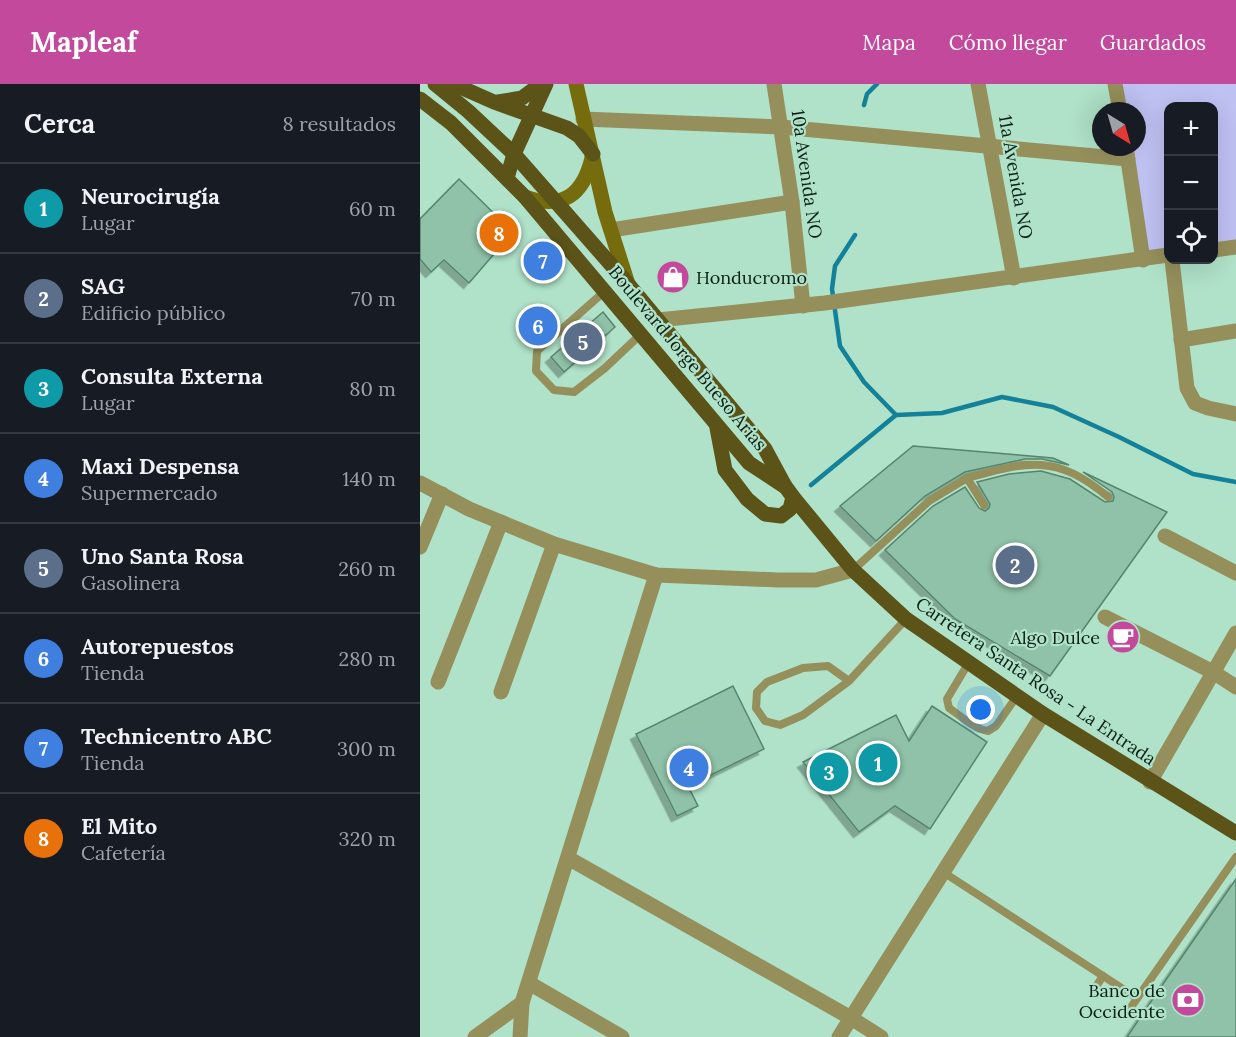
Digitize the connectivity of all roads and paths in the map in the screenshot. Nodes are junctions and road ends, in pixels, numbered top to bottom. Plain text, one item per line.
1 (435, 84) edge
2 (453, 84) edge
3 (544, 84) edge
4 (576, 84) edge
5 (774, 84) edge
6 (978, 84) edge
7 (1115, 84) edge
8 (420, 99) edge
9 (494, 102) junction
10 (1118, 102) edge
11 (531, 116) junction
12 (583, 119) junction
13 (781, 127) junction
14 (991, 148) junction
15 (1092, 152) edge
16 (514, 154) junction
17 (593, 154) junction
18 (1127, 156) edge
19 (507, 178) junction
20 (525, 197) junction
21 (556, 202) junction
22 (792, 202) junction
23 (611, 230) junction
24 (1236, 247) edge
25 (1218, 249) edge
26 (1164, 256) edge
27 (1143, 260) junction
28 (1172, 264) edge
29 (1014, 278) junction
30 (628, 284) junction
31 (605, 291) junction
32 (803, 306) junction
33 (658, 320) junction
34 (1236, 331) edge
35 (641, 333) junction
36 (1180, 340) junction
37 (1236, 414) edge
38 (716, 425) junction
39 (967, 478) junction
40 (420, 483) edge
41 (789, 491) junction
42 (442, 494) junction
43 (1108, 497) dead end
44 (984, 505) dead end
45 (501, 522) junction
46 (424, 527) edge
47 (1165, 536) dead end
48 (554, 544) junction
49 (420, 548) edge
50 (853, 570) junction
51 (1236, 573) edge
52 (656, 575) junction
53 (1105, 617) dead end
54 (906, 619) junction
55 (1236, 633) edge
56 (969, 663) junction
57 (1213, 672) junction
58 (849, 681) junction
59 (438, 682) dead end
60 (1236, 687) edge
61 (501, 692) dead end
62 (1017, 696) junction
63 (1043, 714) junction
64 (1150, 782) junction
65 (1236, 833) edge
66 (1236, 857) edge
67 (568, 858) junction
68 (943, 872) junction
69 (1103, 976) junction
70 (528, 983) junction
71 (1095, 988) dead end
72 (1137, 998) junction
73 (522, 1003) junction
74 (1129, 1010) dead end
75 (851, 1018) junction
76 (475, 1037) edge
77 (520, 1037) edge
78 (622, 1037) edge
79 (839, 1037) edge
80 (881, 1037) edge

1 - 16 main road, Boulevard Jorge Bueso Arias
2 - 9 main road
3 - 9 main road
3 - 11 main road
4 - 12 street
5 - 13 street, 10a Avenida NO
6 - 14 street, 11a Avenida NO
7 - 10 street
8 - 19 main road, Boulevard Jorge Bueso Arias
9 - 11 main road
11 - 16 main road
11 - 17 main road
12 - 13 street
12 - 17 street
13 - 14 street
13 - 22 street, 10a Avenida NO
14 - 15 street
14 - 29 street, 11a Avenida NO
16 - 19 main road
16 - 21 main road, Boulevard Jorge Bueso Arias
17 - 21 street
17 - 23 street
18 - 27 street
19 - 20 main road, Boulevard Jorge Bueso Arias
20 - 21 street
20 - 31 main road, Boulevard Jorge Bueso Arias
21 - 30 main road, Boulevard Jorge Bueso Arias
22 - 23 street
22 - 32 street, 10a Avenida NO
23 - 30 street
24 - 25 street
26 - 27 street
27 - 29 street
28 - 36 street
29 - 32 street
30 - 33 main road, Boulevard Jorge Bueso Arias
31 - 35 main road, Boulevard Jorge Bueso Arias
31 - 35 lane
32 - 33 street
33 - 41 main road, Boulevard Jorge Bueso Arias
34 - 36 street
35 - 38 main road, Boulevard Jorge Bueso Arias
36 - 37 street
38 - 41 main road, Boulevard Jorge Bueso Arias
38 - 41 main road
39 - 43 lane
39 - 44 lane
39 - 50 lane
40 - 42 street
41 - 50 main road, Carretera Santa Rosa - La Entrada
42 - 45 street
42 - 46 street
45 - 48 street
45 - 59 street
46 - 49 street
47 - 51 street
48 - 52 street
48 - 61 street
50 - 52 street
50 - 54 main road, Carretera Santa Rosa - La Entrada
52 - 67 street
53 - 57 street
54 - 56 main road, Carretera Santa Rosa - La Entrada
54 - 58 lane
55 - 57 street
56 - 62 main road, Carretera Santa Rosa - La Entrada
56 - 62 lane
57 - 60 street
57 - 64 street
58 - 58 lane
62 - 63 main road, Carretera Santa Rosa - La Entrada
63 - 64 main road, Carretera Santa Rosa - La Entrada
63 - 68 street
64 - 65 main road, Carretera Santa Rosa - La Entrada
66 - 72 lane
67 - 70 street
67 - 75 street
68 - 69 lane
68 - 75 street
69 - 71 lane
69 - 72 lane
70 - 73 street
70 - 78 street
72 - 74 lane
73 - 76 street
73 - 77 street
75 - 79 street
75 - 80 street

